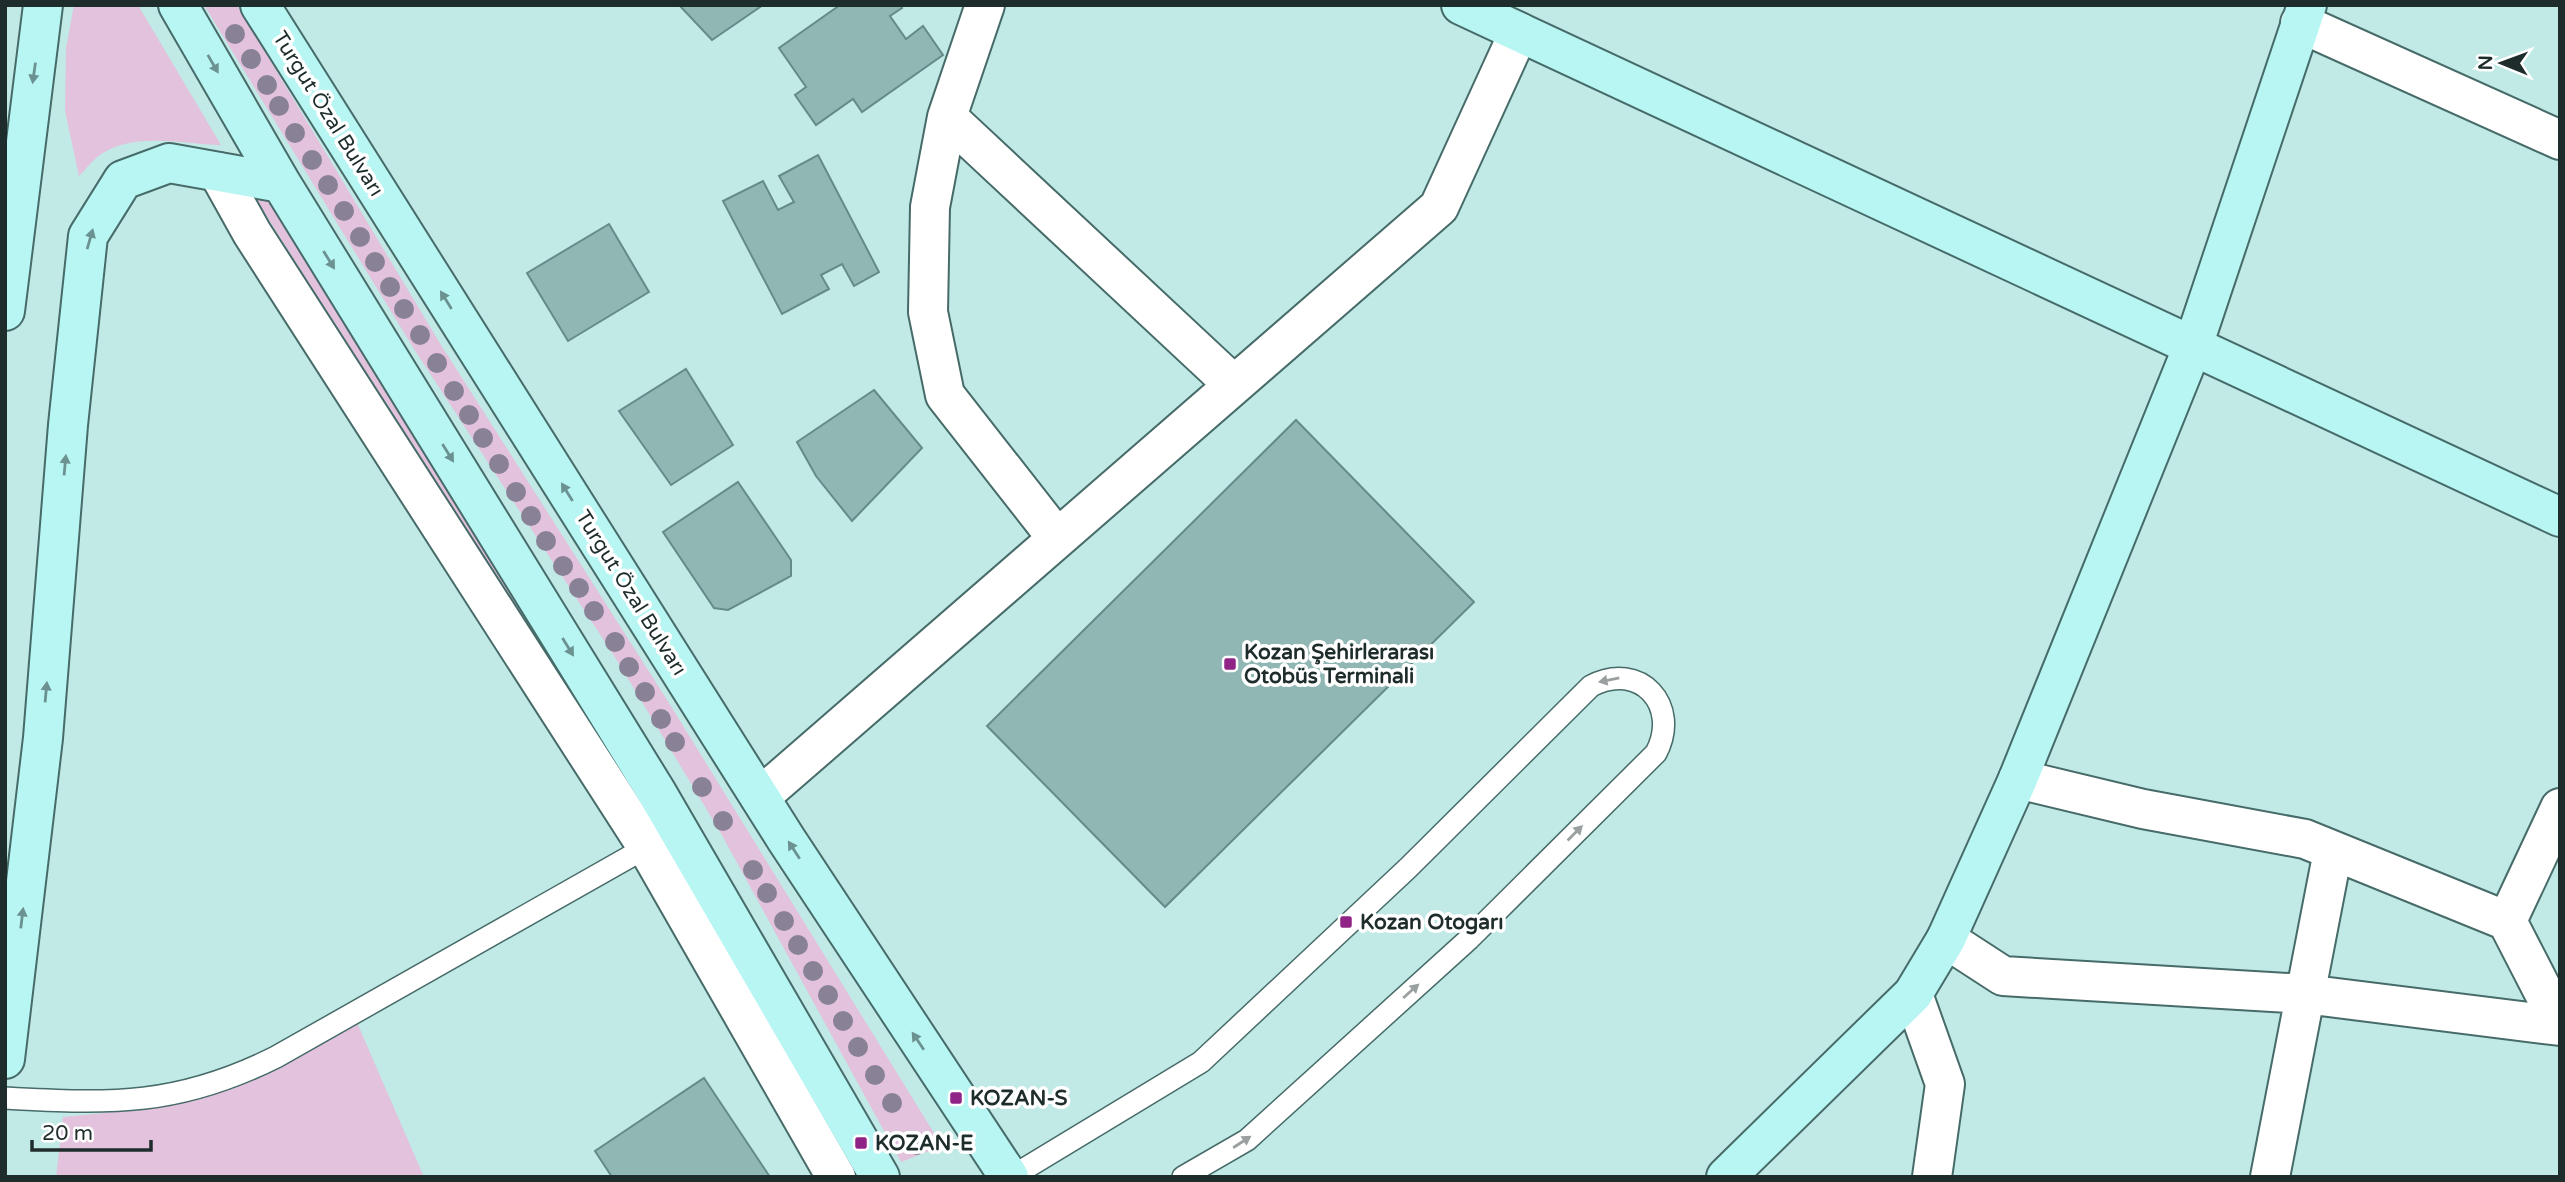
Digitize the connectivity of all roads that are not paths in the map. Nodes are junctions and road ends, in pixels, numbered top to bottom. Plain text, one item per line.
1 (43, 5) edge
2 (178, 5) edge
3 (985, 5) edge
4 (1461, 5) edge
5 (268, 8) edge
6 (2304, 14) edge
7 (1519, 32) junction
8 (947, 117) junction
9 (2560, 140) edge
10 (218, 172) junction
11 (281, 183) junction
12 (5, 311) edge
13 (2193, 346) junction
14 (1234, 385) junction
15 (2560, 517) edge
16 (1057, 538) junction
17 (2018, 779) junction
18 (760, 797) junction
19 (2560, 808) edge
20 (647, 847) junction
21 (2333, 851) junction
22 (2507, 921) junction
23 (1947, 939) junction
24 (2305, 993) junction
25 (1913, 994) junction
26 (2560, 1025) edge
27 (5, 1059) edge
28 (5, 1098) edge
29 (836, 1177) edge
30 (880, 1177) edge
31 (1010, 1177) edge
32 (1183, 1177) edge
33 (1726, 1177) edge
34 (1932, 1177) edge
35 (2270, 1177) edge

1 -> 12 main road
2 -> 11 main road
3 - 8 street
4 - 7 main road
18 -> 5 main road, Turgut Özal Bulvarı
6 - 9 street
6 - 13 main road
7 - 13 main road
7 - 14 street
8 - 14 street
8 - 16 street
10 - 11 main road
10 - 20 street
27 -> 10 main road
11 -> 30 main road
13 - 15 main road
13 - 17 main road
14 - 16 street
16 - 18 street
17 - 21 street
17 - 23 main road
31 -> 18 main road, Turgut Özal Bulvarı
19 - 22 street
20 - 28 lane
20 - 29 street
21 - 22 street
21 - 24 street
22 - 26 street
23 - 24 street
23 - 25 main road
24 - 26 street
24 - 35 street
25 - 33 main road
25 - 34 street
32 -> 31 lane

